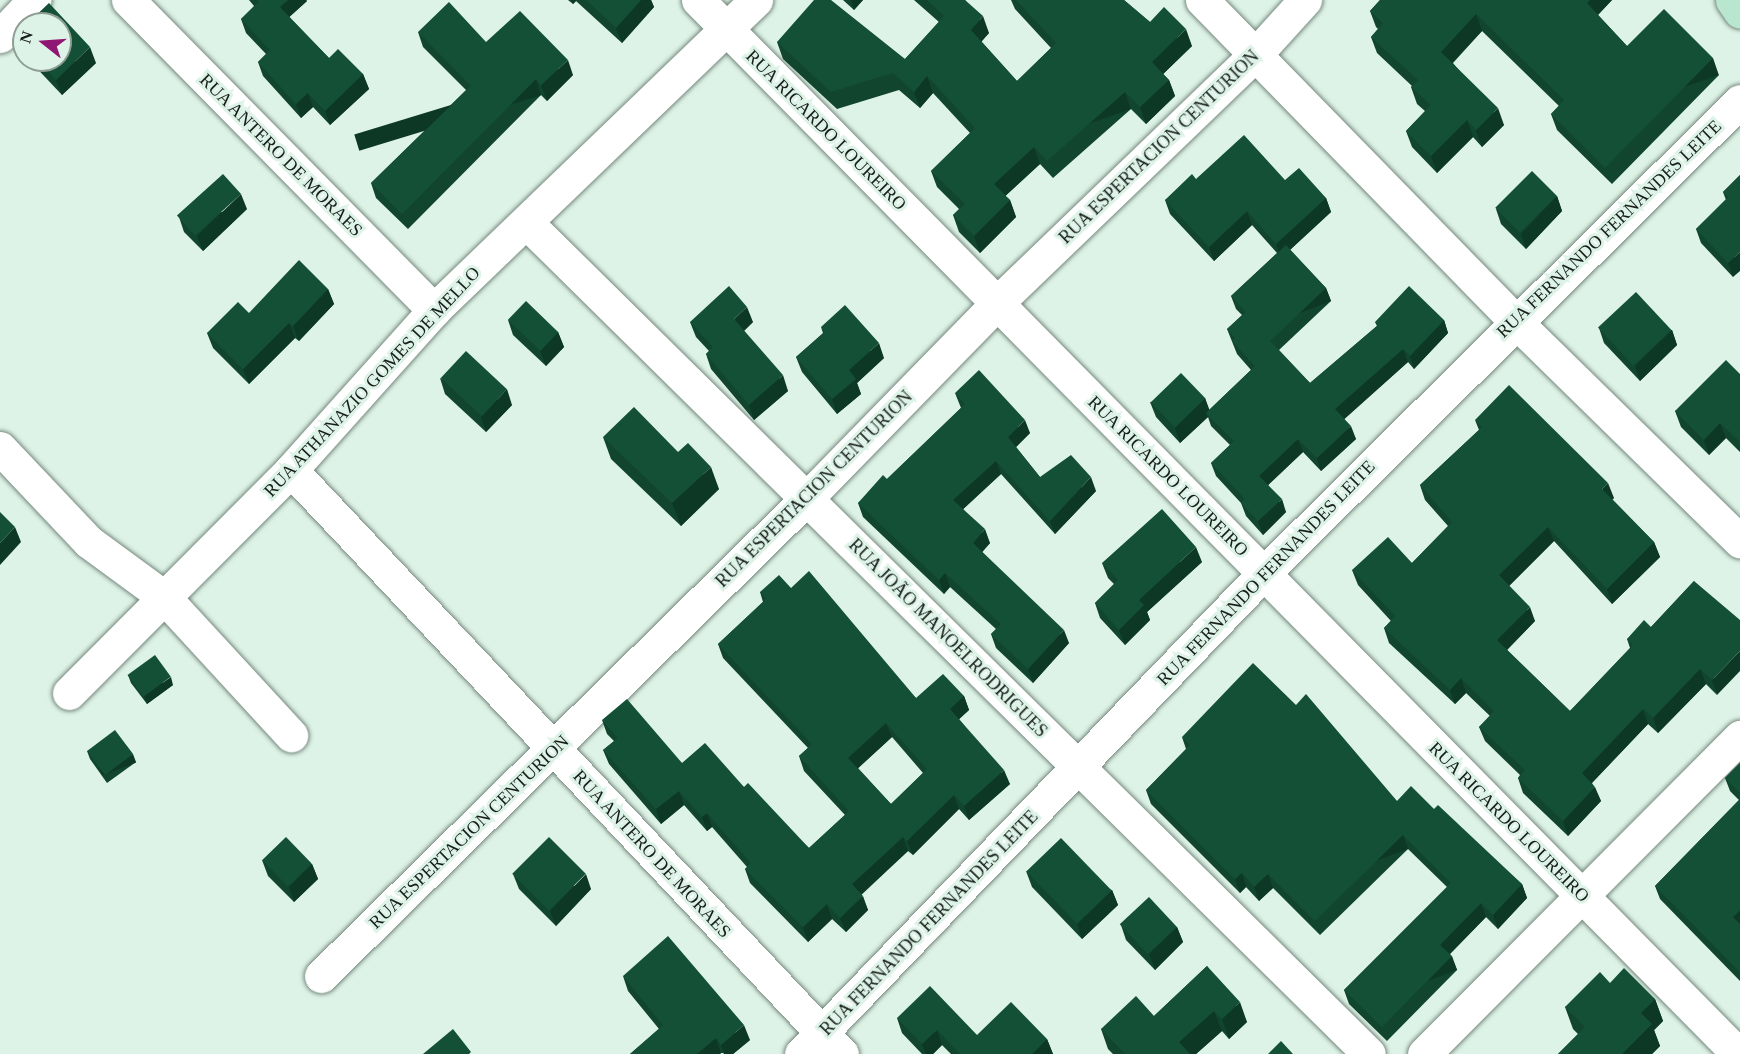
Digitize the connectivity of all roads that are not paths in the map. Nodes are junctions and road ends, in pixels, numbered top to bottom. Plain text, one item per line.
1 (34, 0) edge
2 (128, 0) edge
3 (698, 0) edge
4 (756, 0) edge
5 (1202, 0) edge
6 (1305, 0) edge
7 (1731, 0) edge
8 (1740, 12) edge
9 (726, 29) junction
10 (0, 36) edge
11 (1256, 54) junction
12 (1740, 101) edge
13 (526, 222) junction
14 (997, 303) junction
15 (434, 310) junction
16 (1515, 321) junction
17 (0, 447) edge
18 (291, 470) junction
19 (807, 498) junction
20 (1740, 541) edge
21 (1264, 573) junction
22 (164, 597) junction
23 (69, 693) dead end
24 (291, 735) dead end
25 (1740, 737) edge
26 (554, 750) junction
27 (1078, 769) junction
28 (1580, 895) junction
29 (321, 976) dead end
30 (822, 1047) edge
31 (1369, 1054) edge
32 (1424, 1054) edge
33 (1738, 1054) edge

1 - 10 street
2 - 15 street, RUA ANTERO DE MORAES
3 - 9 street, RUA RICARDO LOUREIRO
4 - 9 street, RUA ATHANAZIO GOMES DE MELLO
5 - 11 street
6 - 11 street, RUA ESPERTACION CENTURION
7 - 8 main road
9 - 13 street, RUA ATHANAZIO GOMES DE MELLO
9 - 14 street, RUA RICARDO LOUREIRO
11 - 14 street, RUA ESPERTACION CENTURION
11 - 16 street
12 - 16 street, RUA FERNANDO FERNANDES LEITE
13 - 15 street, RUA ATHANAZIO GOMES DE MELLO
13 - 19 street, RUA JOÃO MANOELRODRIGUES
14 - 19 street, RUA ESPERTACION CENTURION
14 - 21 street, RUA RICARDO LOUREIRO
15 - 18 street, RUA ATHANAZIO GOMES DE MELLO
16 - 20 street
16 - 21 street, RUA FERNANDO FERNANDES LEITE
17 - 22 street
18 - 22 street, RUA ATHANAZIO GOMES DE MELLO
18 - 26 street, RUA ANTERO DE MORAES
19 - 26 street, RUA ESPERTACION CENTURION
19 - 27 street, RUA JOÃO MANOELRODRIGUES
21 - 27 street, RUA FERNANDO FERNANDES LEITE
21 - 28 street, RUA RICARDO LOUREIRO
22 - 23 street, RUA ATHANAZIO GOMES DE MELLO
22 - 24 street
25 - 28 street
26 - 29 street, RUA ESPERTACION CENTURION
26 - 30 street, RUA ANTERO DE MORAES
27 - 30 street, RUA FERNANDO FERNANDES LEITE
27 - 31 street, RUA JOÃO MANOELRODRIGUES
28 - 32 street
28 - 33 street, RUA RICARDO LOUREIRO

